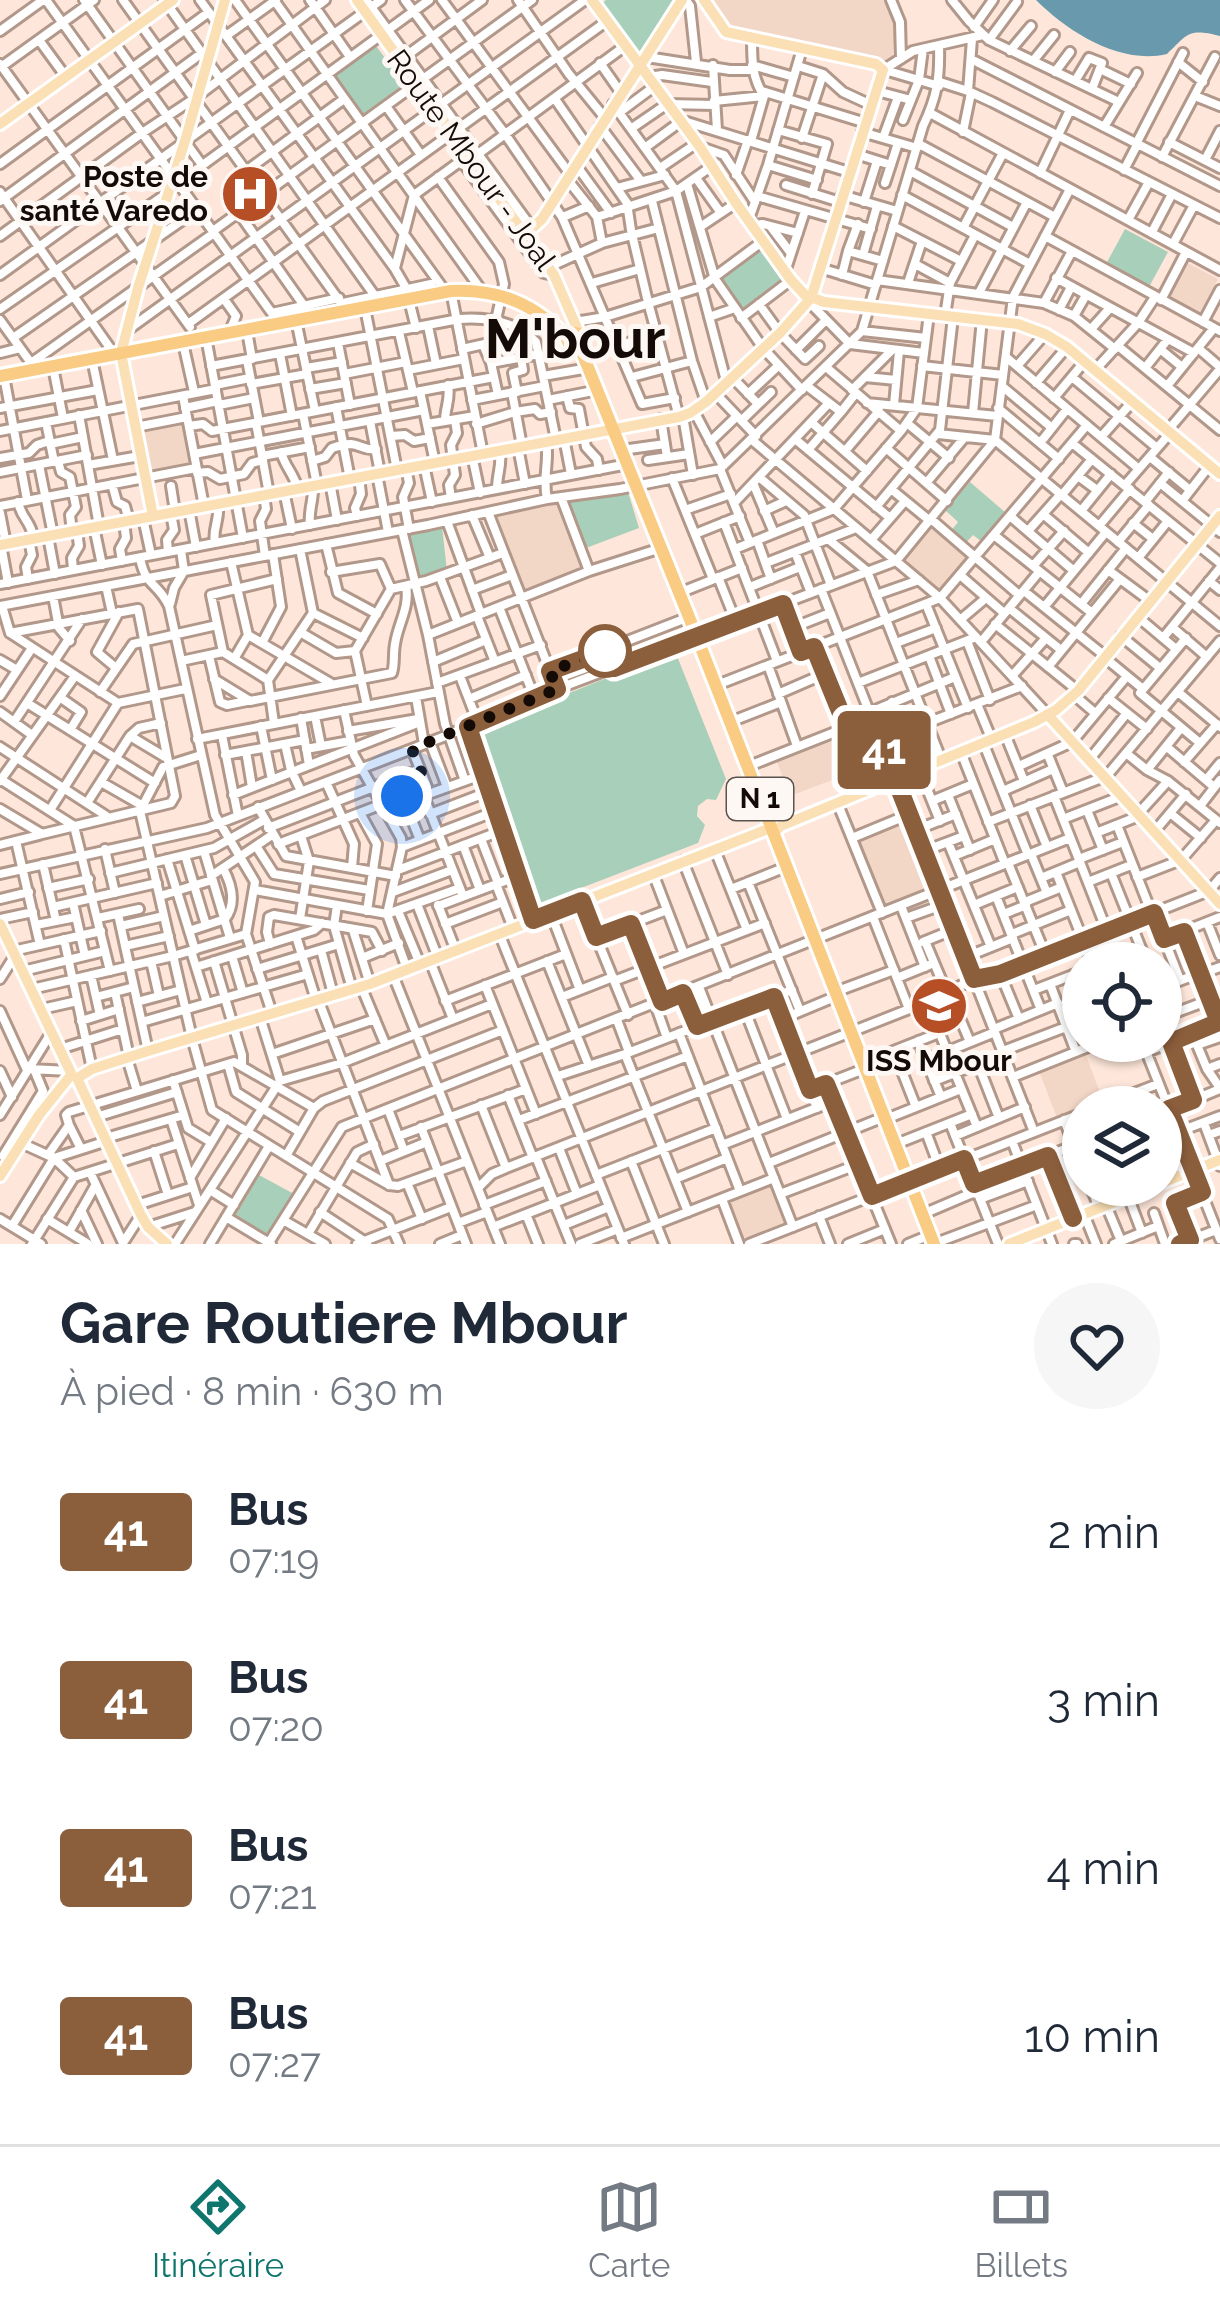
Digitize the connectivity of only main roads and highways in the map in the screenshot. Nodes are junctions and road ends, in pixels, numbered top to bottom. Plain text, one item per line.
1 (225, 0) edge
2 (588, 0) edge
3 (684, 0) edge
4 (704, 0) edge
5 (168, 1) edge
6 (365, 4) edge
7 (641, 60) junction
8 (0, 124) edge
9 (526, 234) junction
10 (810, 300) junction
11 (576, 339) junction
12 (118, 354) junction
13 (2, 376) edge
14 (614, 428) junction
15 (1215, 470) edge
16 (148, 517) junction
17 (1218, 524) edge
18 (2, 545) edge
19 (1048, 715) junction
20 (774, 828) junction
21 (1220, 904) edge
22 (0, 925) edge
23 (74, 1073) junction
24 (4, 1157) edge
25 (1219, 1162) edge
26 (1182, 1175) edge
27 (0, 1176) edge
28 (1102, 1206) edge
29 (152, 1235) edge
30 (932, 1241) edge
31 (1018, 1242) edge
32 (171, 1244) edge

1 - 12 main road
2 - 7 main road
3 - 7 main road
4 - 10 main road
5 - 8 main road
6 - 9 main road, Route Mbour - Joal
7 - 9 main road
7 - 10 main road
9 - 11 main road, Route Mbour - Joal
10 - 14 main road
10 - 15 main road
11 - 12 highway, N 1
11 - 14 highway, N 1
12 - 13 highway, N 1
12 - 16 main road
14 - 16 main road
14 - 20 highway, N 1
16 - 18 main road
17 - 19 main road
19 - 20 main road
19 - 21 main road
20 - 23 main road
20 - 30 highway, N 1
22 - 23 main road
23 - 24 main road
23 - 29 main road
24 - 27 main road
25 - 26 main road
28 - 31 main road
29 - 32 main road

